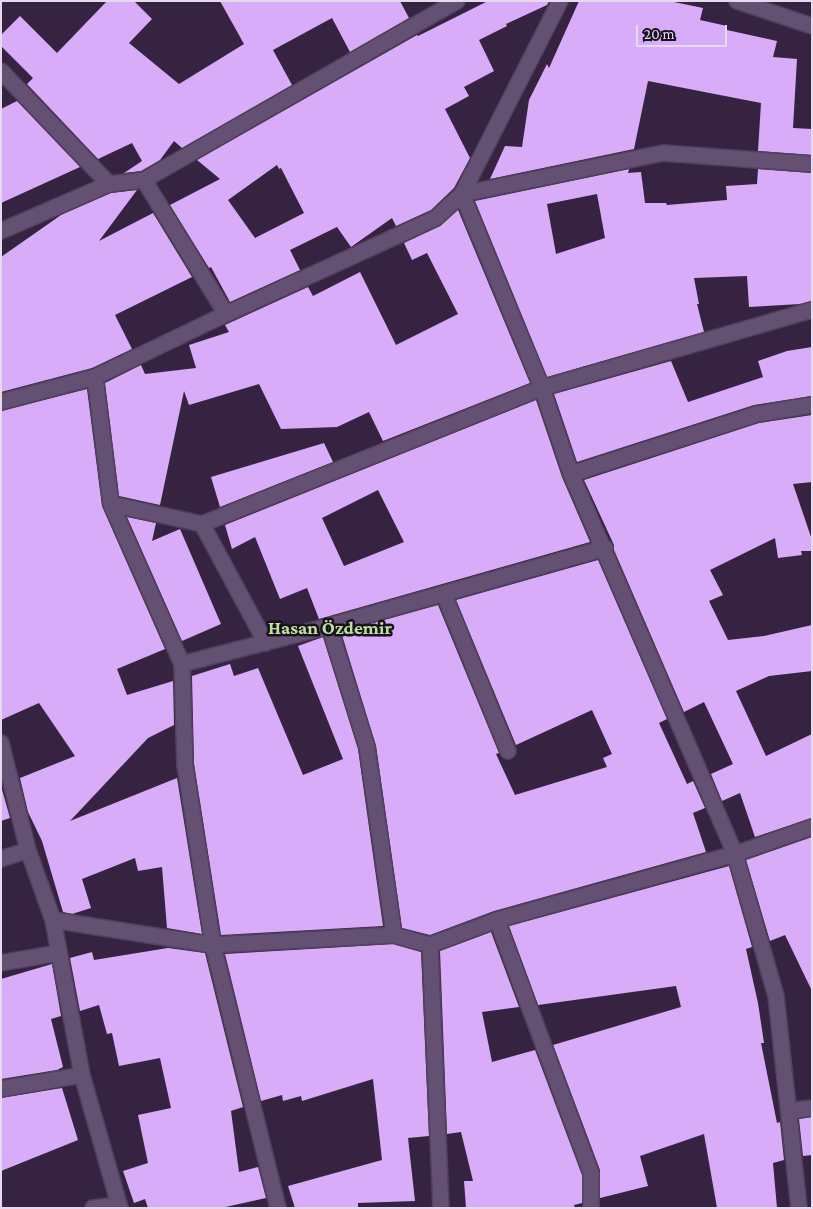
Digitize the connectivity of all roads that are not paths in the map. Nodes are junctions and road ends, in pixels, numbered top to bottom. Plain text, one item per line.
1 (457, 1) edge
2 (560, 1) edge
3 (737, 1) edge
4 (812, 26) edge
5 (1, 71) edge
6 (812, 164) edge
7 (144, 180) junction
8 (109, 184) junction
9 (462, 194) junction
10 (1, 231) edge
11 (812, 310) edge
12 (226, 314) junction
13 (95, 377) junction
14 (542, 388) junction
15 (1, 402) edge
16 (812, 405) edge
17 (571, 474) junction
18 (111, 504) junction
19 (202, 524) junction
20 (605, 548) junction
21 (444, 594) junction
22 (329, 626) junction
23 (266, 643) junction
24 (182, 664) junction
25 (1, 744) edge
26 (508, 751) dead end
27 (5, 766) edge
28 (812, 828) edge
29 (28, 850) junction
30 (735, 854) junction
31 (1, 859) edge
32 (53, 920) junction
33 (497, 920) junction
34 (394, 934) junction
35 (213, 945) junction
36 (430, 945) junction
37 (58, 952) junction
38 (1, 963) edge
39 (82, 1075) junction
40 (1, 1089) edge
41 (812, 1108) edge
42 (789, 1111) junction
43 (119, 1206) edge
44 (93, 1208) edge
45 (278, 1208) edge
46 (440, 1208) edge
47 (591, 1208) edge
48 (799, 1208) edge

1 - 7 street
2 - 9 street
3 - 4 street
5 - 8 street
6 - 9 street
7 - 8 street
7 - 12 street
8 - 10 street
9 - 12 street
9 - 14 street
11 - 14 street
12 - 13 street
13 - 15 street
13 - 18 street
14 - 17 street
14 - 19 street
16 - 17 street
17 - 20 street
18 - 19 street
18 - 24 street
19 - 23 street
20 - 21 street
20 - 30 street
21 - 22 street
21 - 26 street
22 - 23 street
22 - 34 street
23 - 24 street
24 - 35 street
25 - 27 street
27 - 29 street
28 - 30 street
29 - 31 street
29 - 32 street
30 - 33 street
30 - 42 street
32 - 35 street
32 - 37 street
33 - 36 street
33 - 47 street
34 - 35 street
34 - 36 street
35 - 45 street
36 - 46 street
37 - 38 street
37 - 39 street
39 - 40 street
39 - 43 street
41 - 42 street
42 - 48 street
43 - 44 street

